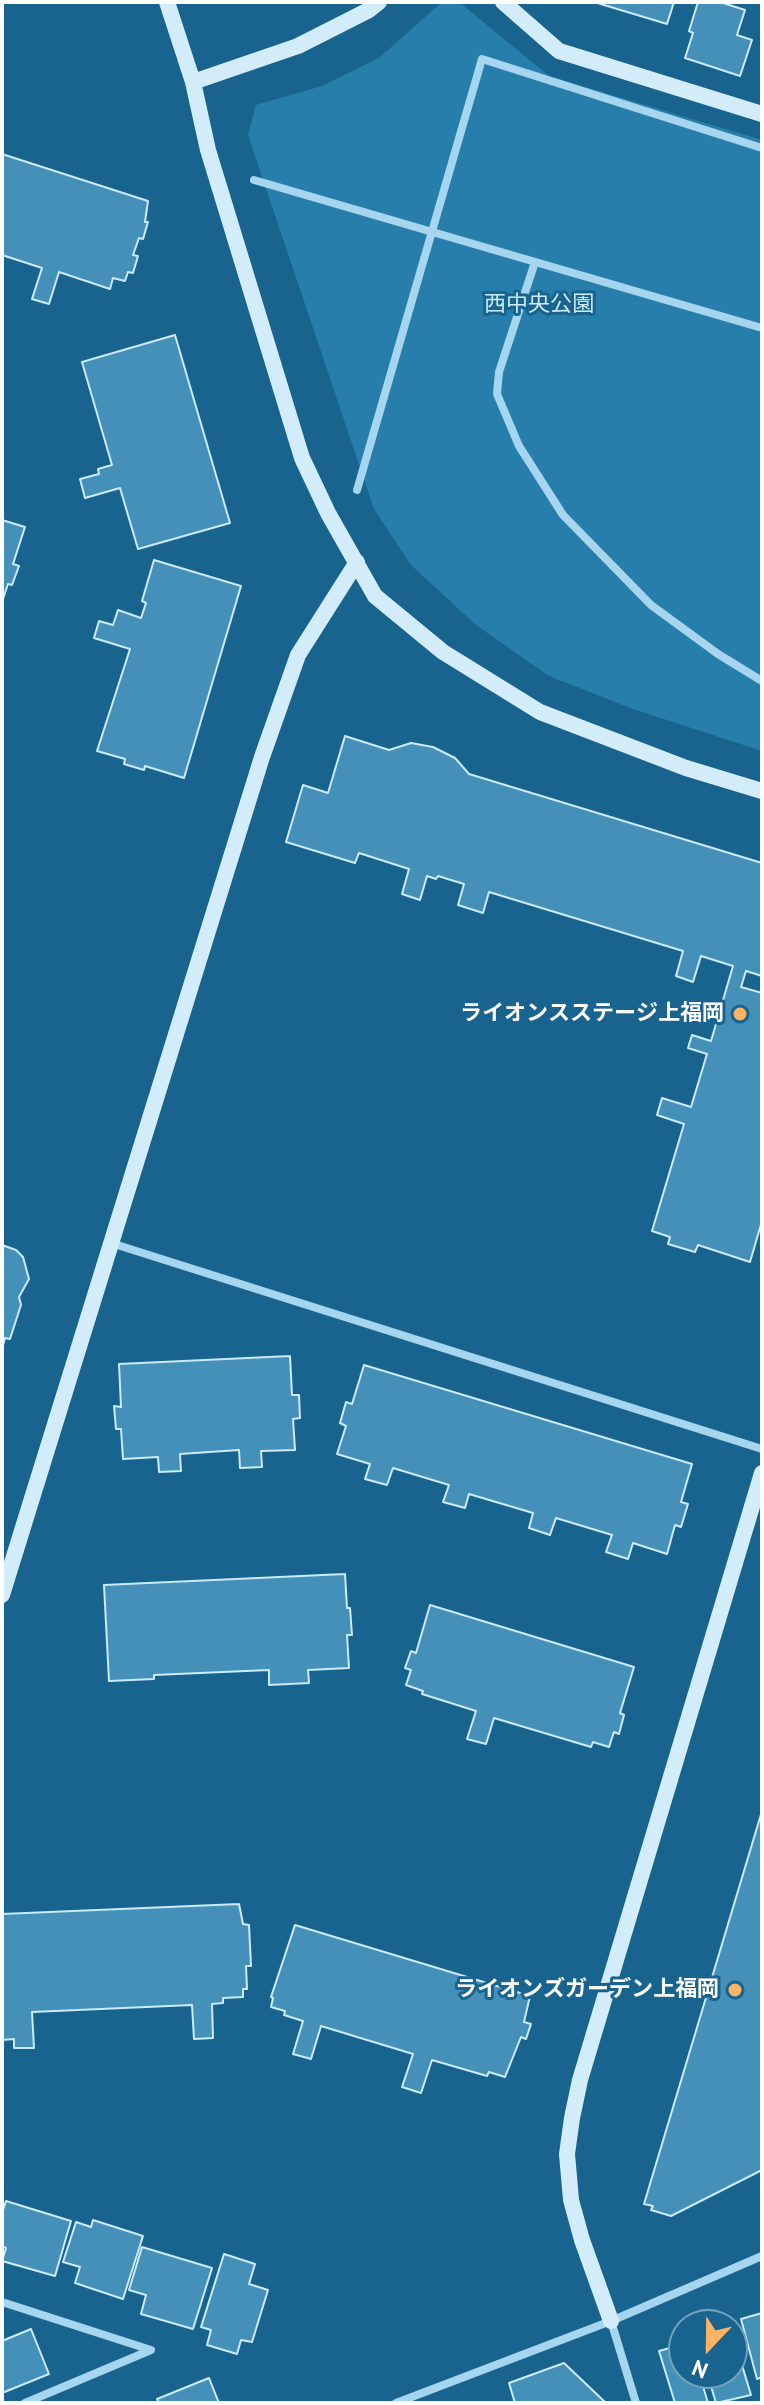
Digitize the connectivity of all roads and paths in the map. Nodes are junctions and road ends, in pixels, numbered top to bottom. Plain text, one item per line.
1 (167, 2) edge
2 (379, 2) edge
3 (503, 2) edge
4 (193, 82) junction
5 (762, 114) edge
6 (762, 148) edge
7 (254, 180) dead end
8 (433, 233) junction
9 (535, 262) junction
10 (762, 328) edge
11 (357, 490) dead end
12 (357, 562) junction
13 (762, 681) edge
14 (762, 791) edge
15 (111, 1243) junction
16 (762, 1449) edge
17 (762, 1473) edge
18 (2, 1595) edge
19 (762, 2256) edge
20 (2, 2302) edge
21 (611, 2321) junction
22 (25, 2403) edge
23 (396, 2403) edge
24 (636, 2403) edge

1 - 4 street
2 - 4 street
3 - 5 street
4 - 12 street
6 - 8 street
7 - 8 street
8 - 9 street
8 - 11 street
9 - 10 street
9 - 13 street
12 - 14 street
12 - 15 street
15 - 16 street
15 - 18 street
17 - 21 street
19 - 21 street
20 - 22 street
21 - 23 street
21 - 24 street

